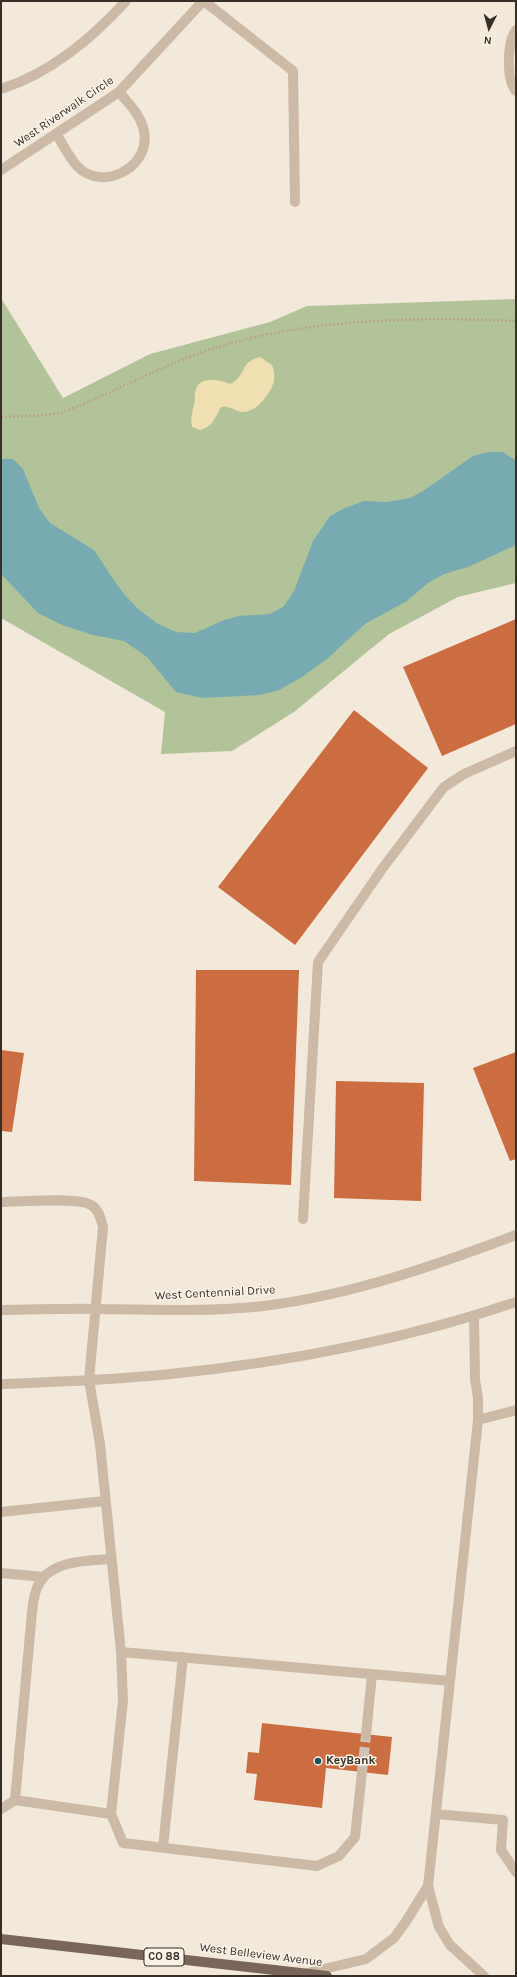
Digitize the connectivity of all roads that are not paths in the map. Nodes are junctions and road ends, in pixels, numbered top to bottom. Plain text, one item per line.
1 (126, 1) edge
2 (204, 1) edge
3 (516, 30) edge
4 (1, 89) edge
5 (516, 91) edge
6 (119, 92) junction
7 (57, 135) junction
8 (1, 170) edge
9 (295, 202) dead end
10 (516, 751) edge
11 (1, 1202) edge
12 (303, 1219) dead end
13 (516, 1235) edge
14 (516, 1302) edge
15 (96, 1309) junction
16 (1, 1310) edge
17 (474, 1316) junction
18 (89, 1380) junction
19 (1, 1384) edge
20 (516, 1410) edge
21 (478, 1420) junction
22 (106, 1501) junction
23 (1, 1512) edge
24 (111, 1559) junction
25 (1, 1572) edge
26 (43, 1576) junction
27 (121, 1652) junction
28 (183, 1657) junction
29 (372, 1674) junction
30 (450, 1681) junction
31 (366, 1734) tunnel mouth
32 (362, 1772) tunnel mouth
33 (15, 1800) junction
34 (1, 1810) edge
35 (112, 1814) junction
36 (436, 1814) junction
37 (162, 1848) junction
38 (516, 1872) edge
39 (428, 1886) junction
40 (1, 1939) edge
41 (306, 1974) junction
42 (327, 1976) edge
43 (484, 1976) edge

1 - 4 street
2 - 6 street, West Riverwalk Circle
2 - 9 street
3 - 5 street
6 - 7 street, West Riverwalk Circle
6 - 7 street
7 - 8 street, West Riverwalk Circle
10 - 12 street
11 - 15 street
13 - 15 street, West Centennial Drive
14 - 17 street
15 - 16 street, West Centennial Drive
15 - 18 street
17 - 18 street
17 - 21 street
18 - 19 street
18 - 22 street
20 - 21 street
21 - 30 street
22 - 23 street
22 - 24 street
24 - 26 street
24 - 27 street
25 - 26 street
26 - 33 street
27 - 28 street
27 - 35 street
28 - 29 street
28 - 37 street
29 - 30 street
29 - 31 street
30 - 36 street
32 - 37 street
33 - 34 street
33 - 35 street
35 - 37 street
36 - 38 street
36 - 39 street
39 - 41 street
39 - 43 street
40 - 41 main road, West Belleview Avenue / CO 88
41 - 42 main road, West Belleview Avenue / CO 88

